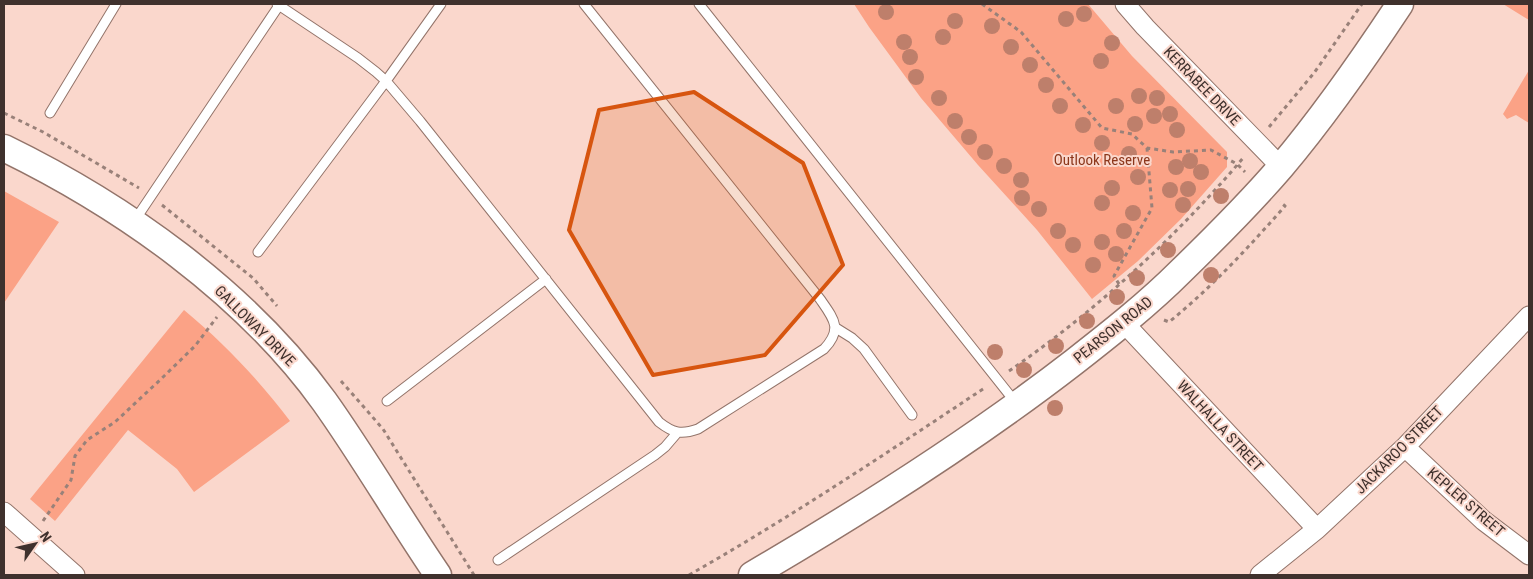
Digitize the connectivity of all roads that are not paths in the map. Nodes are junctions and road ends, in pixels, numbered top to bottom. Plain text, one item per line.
1 (116, 4) edge
2 (279, 4) edge
3 (441, 4) edge
4 (584, 4) edge
5 (699, 4) edge
6 (1125, 4) edge
7 (1400, 4) edge
8 (386, 81) junction
9 (50, 114) dead end
10 (4, 148) edge
11 (1281, 167) junction
12 (133, 222) junction
13 (258, 252) dead end
14 (546, 279) junction
15 (1529, 316) edge
16 (1124, 323) junction
17 (836, 328) junction
18 (387, 401) dead end
19 (1018, 404) junction
20 (912, 415) dead end
21 (678, 433) junction
22 (1405, 447) junction
23 (4, 512) edge
24 (1317, 529) junction
25 (1529, 555) edge
26 (498, 560) dead end
27 (75, 575) edge
28 (438, 575) edge
29 (752, 575) edge
30 (1260, 575) edge

1 - 9 lane
2 - 8 lane
2 - 12 lane
3 - 8 lane
4 - 17 lane
5 - 19 lane
6 - 11 street, KERRABEE DRIVE
7 - 11 street, PEARSON ROAD
8 - 13 lane
8 - 14 lane
10 - 12 street, GALLOWAY DRIVE
11 - 16 street, PEARSON ROAD
12 - 28 street, GALLOWAY DRIVE
14 - 18 lane
14 - 21 lane
15 - 22 street, JACKAROO STREET
16 - 19 street, PEARSON ROAD
16 - 24 street, WALHALLA STREET
17 - 20 lane
17 - 21 lane
19 - 29 street, PEARSON ROAD
21 - 26 lane
22 - 24 street, JACKAROO STREET
22 - 25 street, KEPLER STREET
23 - 27 street
24 - 30 street, JACKAROO STREET

